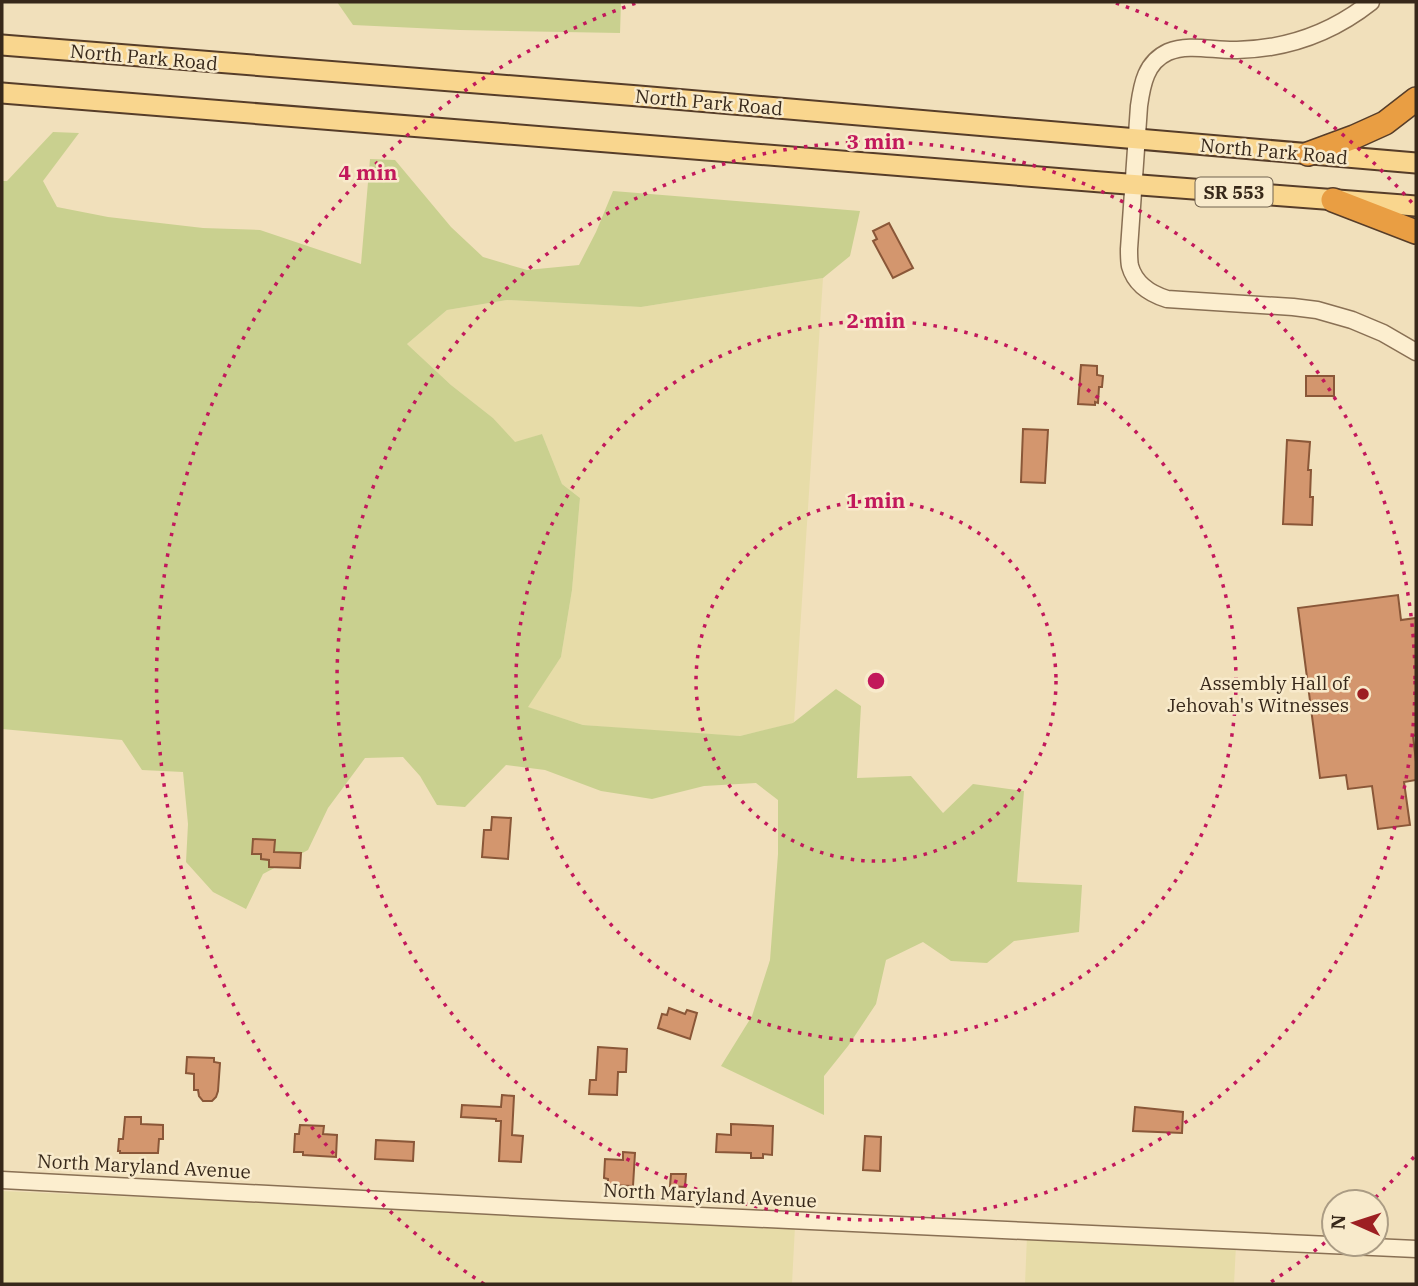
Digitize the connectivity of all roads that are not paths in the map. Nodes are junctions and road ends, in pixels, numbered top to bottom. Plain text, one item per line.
1 (1371, 2) edge
2 (2, 45) edge
3 (2, 93) edge
4 (1416, 99) edge
5 (1137, 140) junction
6 (1308, 154) junction
7 (1416, 163) edge
8 (1134, 185) junction
9 (1333, 200) junction
10 (1416, 206) edge
11 (1416, 232) edge
12 (1416, 352) edge
13 (2, 1180) edge
14 (1416, 1249) edge

1 - 5 street
2 - 5 main road, North Park Road
3 - 8 main road
4 - 6 highway
5 - 6 main road, North Park Road / SR 553
5 - 8 street
6 - 7 main road, North Park Road / SR 553
8 - 9 main road, SR 553
8 - 12 street
9 - 10 main road, SR 553
9 - 11 highway
13 - 14 street, North Maryland Avenue

